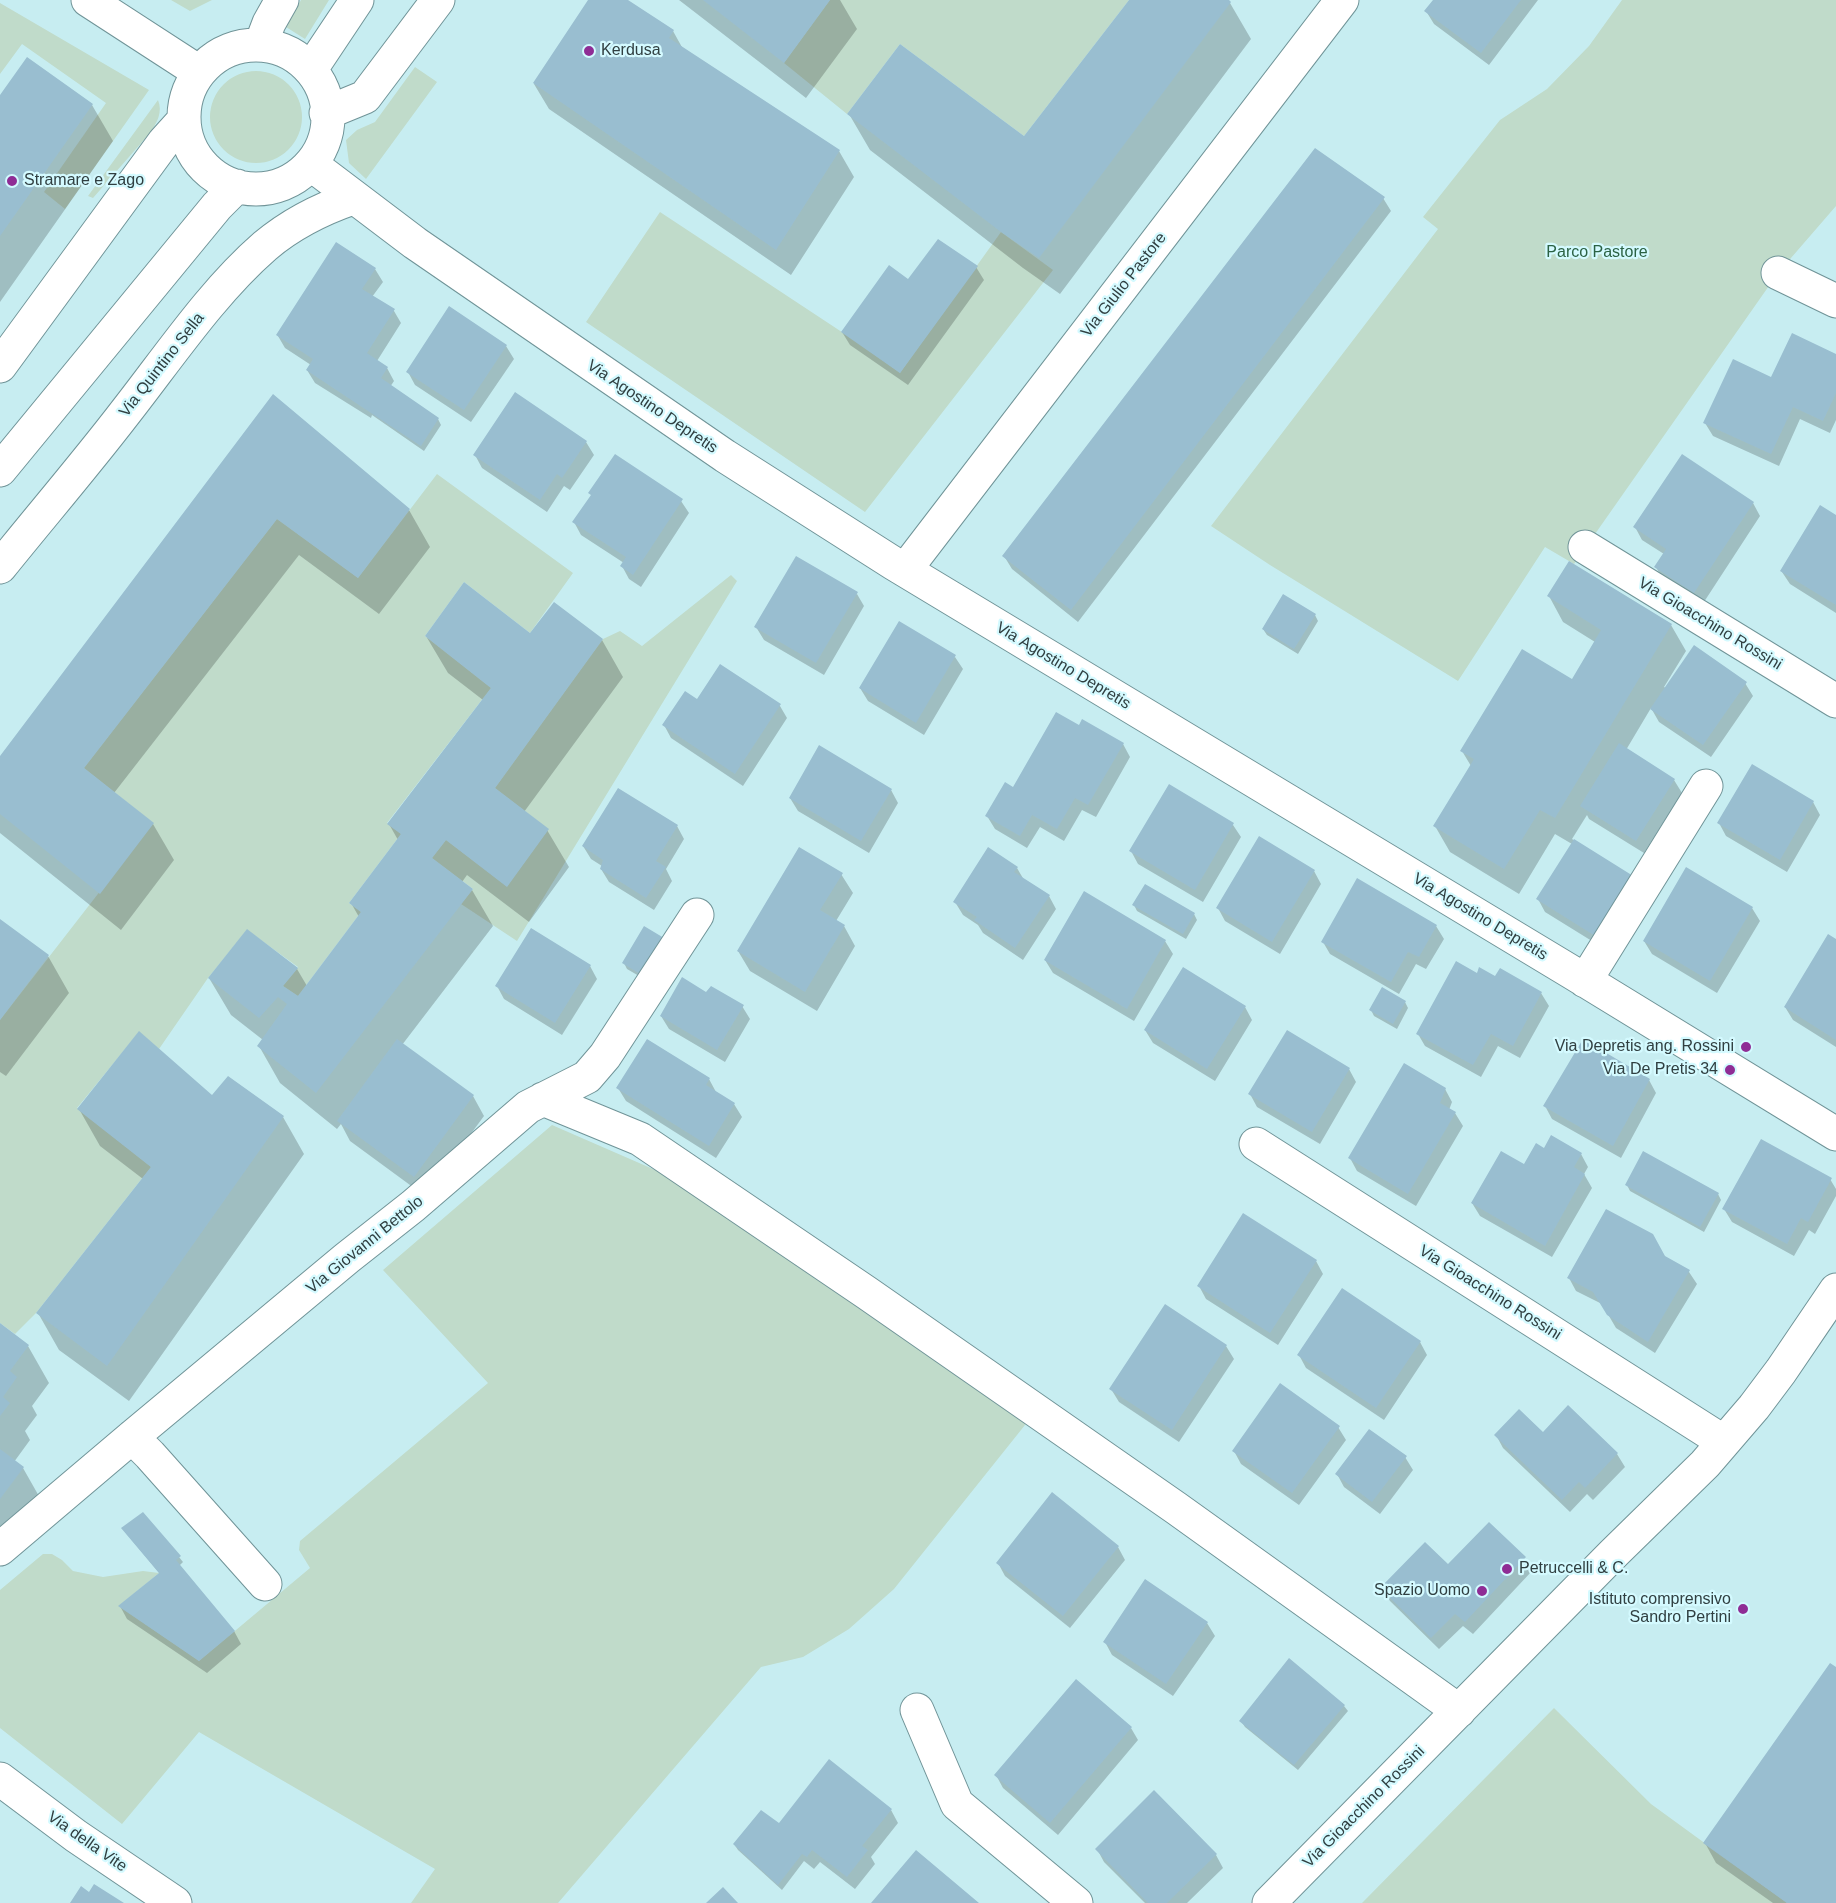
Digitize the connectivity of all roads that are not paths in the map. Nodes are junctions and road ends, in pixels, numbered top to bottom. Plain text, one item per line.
1 (88, 0) edge
2 (282, 0) edge
3 (357, 0) edge
4 (438, 0) edge
5 (1342, 0) edge
6 (261, 44) junction
7 (312, 69) junction
8 (199, 72) junction
9 (326, 113) junction
10 (183, 121) junction
11 (312, 165) junction
12 (237, 186) junction
13 (353, 198) junction
14 (1778, 273) dead end
15 (1836, 301) edge
16 (0, 366) edge
17 (0, 470) edge
18 (1585, 548) dead end
19 (0, 567) edge
20 (905, 570) junction
21 (1836, 701) edge
22 (1706, 786) dead end
23 (697, 915) dead end
24 (1586, 981) junction
25 (543, 1099) junction
26 (1836, 1134) edge
27 (1256, 1144) dead end
28 (1836, 1290) edge
29 (132, 1437) junction
30 (1724, 1442) junction
31 (0, 1549) edge
32 (265, 1584) dead end
33 (917, 1710) dead end
34 (1459, 1711) junction
35 (0, 1779) edge
36 (175, 1903) edge
37 (1076, 1903) edge
38 (1269, 1903) edge

1 - 8 street
2 - 6 street
3 - 7 street
4 - 9 street
5 - 20 street, Via Giulio Pastore
6 - 7 street
6 - 8 street
7 - 9 street
8 - 10 street
9 - 11 street
10 - 12 street
10 - 16 street
11 - 12 street
11 - 13 street, Via Agostino Depretis
12 - 17 street
13 - 19 street, Via Quintino Sella
13 - 20 street, Via Agostino Depretis
14 - 15 street
18 - 21 street, Via Gioacchino Rossini
20 - 24 street, Via Agostino Depretis
22 - 24 street
23 - 25 street, Via Giovanni Bettolo
24 - 26 street, Via Agostino Depretis
25 - 29 street, Via Giovanni Bettolo
25 - 34 street
27 - 30 street, Via Gioacchino Rossini
28 - 30 street, Via Gioacchino Rossini
29 - 31 street, Via Giovanni Bettolo
29 - 32 street
30 - 34 street, Via Gioacchino Rossini
33 - 37 street
34 - 38 street, Via Gioacchino Rossini
35 - 36 street, Via della Vite

